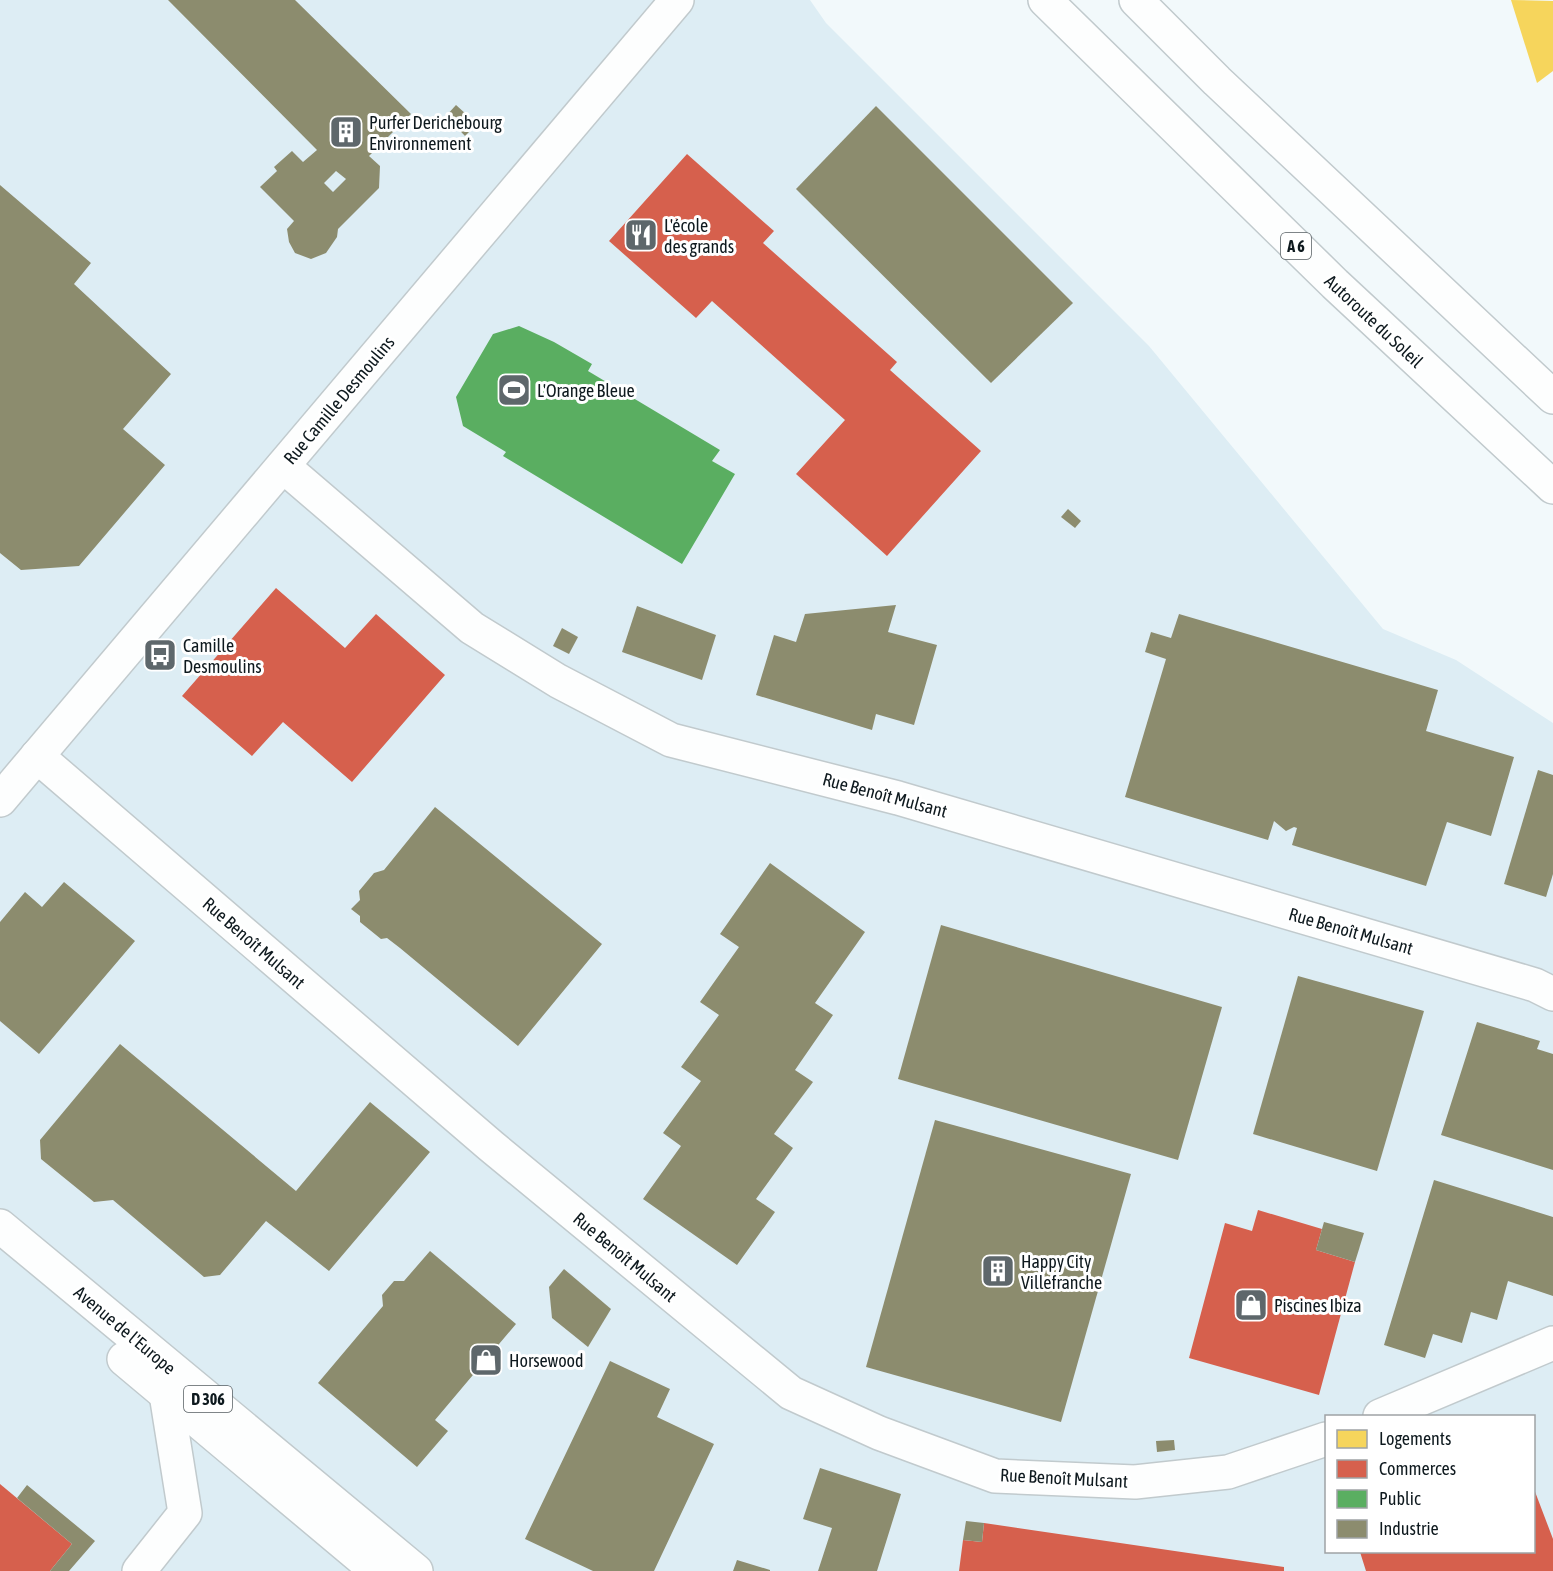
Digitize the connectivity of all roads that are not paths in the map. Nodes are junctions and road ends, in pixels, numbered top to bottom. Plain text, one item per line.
1 (677, 0) edge
2 (1045, 0) edge
3 (1136, 0) edge
4 (1553, 398) edge
5 (283, 466) junction
6 (1553, 487) edge
7 (37, 756) junction
8 (0, 800) edge
9 (1553, 994) edge
10 (0, 1226) edge
11 (0, 1256) edge
12 (1553, 1343) edge
13 (166, 1394) junction
14 (1382, 1415) edge
15 (1325, 1439) edge
16 (139, 1571) edge
17 (377, 1571) edge
18 (416, 1571) edge

1 - 5 main road, Rue Camille Desmoulins
2 - 6 main road, Autoroute du Soleil / A 6
3 - 4 main road
5 - 7 main road, Rue Camille Desmoulins
5 - 9 main road, Rue Benoît Mulsant
7 - 8 main road, Rue Camille Desmoulins
7 - 15 main road, Rue Benoît Mulsant
10 - 18 main road, Avenue de l'Europe / D 306
11 - 13 main road, Avenue de l'Europe / D 306
12 - 14 main road
13 - 16 main road
13 - 17 main road, Avenue de l'Europe / D 306

